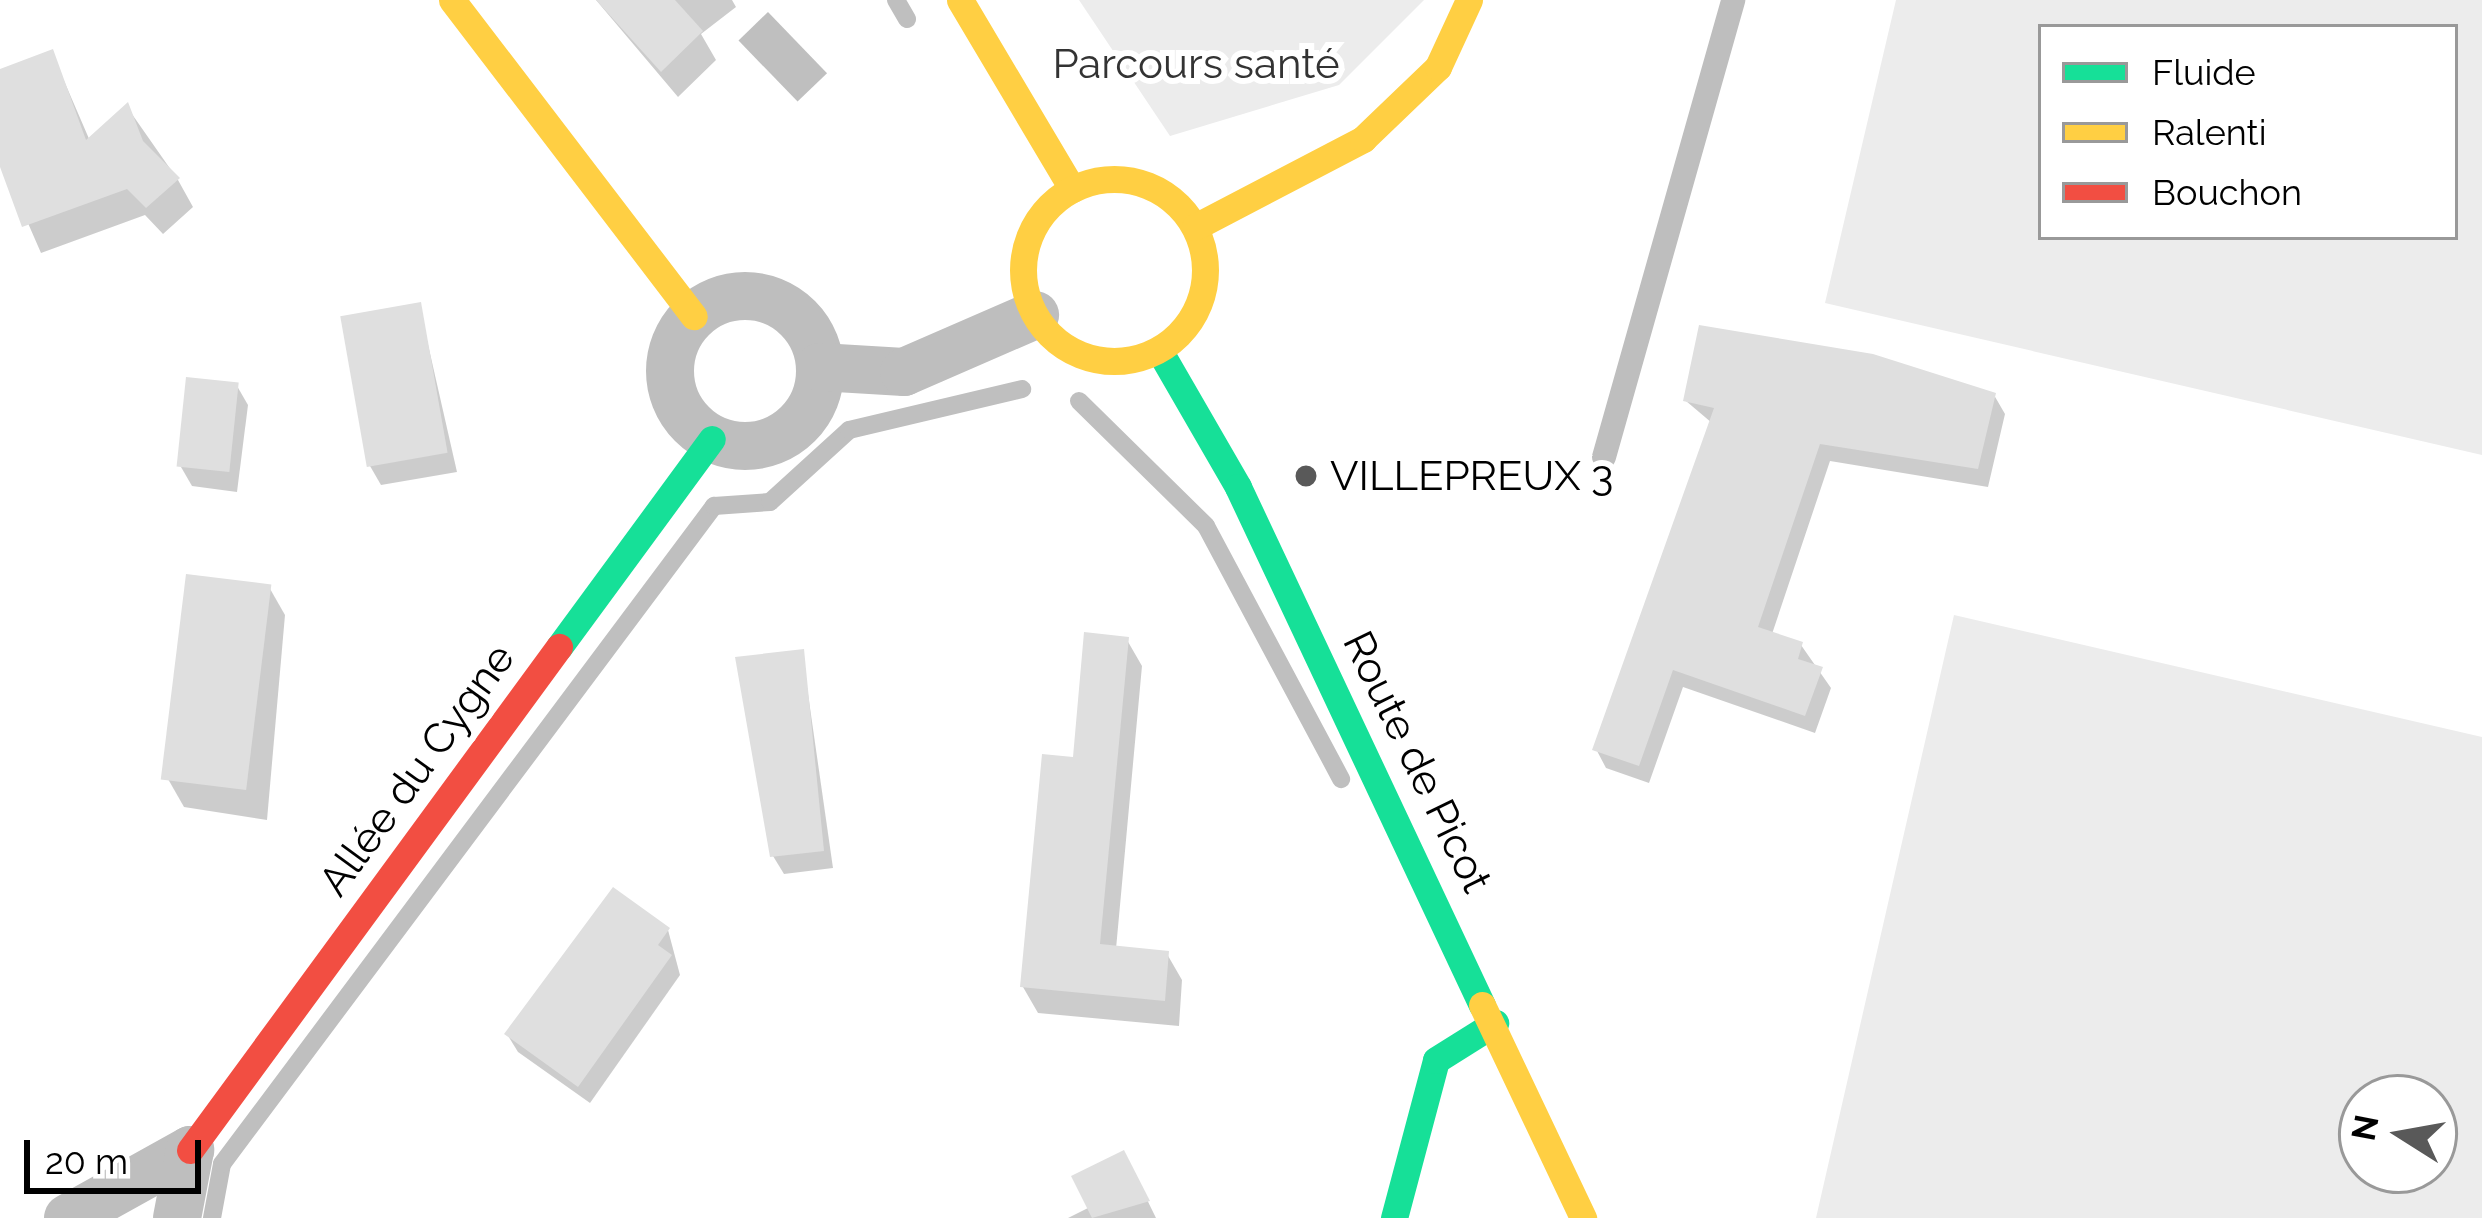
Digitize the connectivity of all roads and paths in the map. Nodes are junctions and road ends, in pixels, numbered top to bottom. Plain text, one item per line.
1 (452, 0) edge
2 (960, 0) edge
3 (1468, 0) edge
4 (1733, 0) edge
5 (1072, 189) junction
6 (1195, 227) junction
7 (1035, 315) junction
8 (694, 316) junction
9 (1159, 350) junction
10 (820, 367) junction
11 (712, 439) junction
12 (1604, 457) dead end
13 (1495, 1023) junction
14 (190, 1150) junction
15 (68, 1218) edge
16 (177, 1218) edge
17 (1394, 1218) edge
18 (1583, 1218) edge

1 - 8 street
2 - 5 street
3 - 6 street
4 - 12 lane
5 - 6 street
5 - 7 street
6 - 9 street
7 - 9 street
7 - 10 street
8 - 10 street
8 - 11 street
9 - 13 street, Route de Picot
10 - 11 street
11 - 14 street, Allée du Cygne
13 - 17 street
13 - 18 street, Route de Picot
14 - 15 street
14 - 16 street

